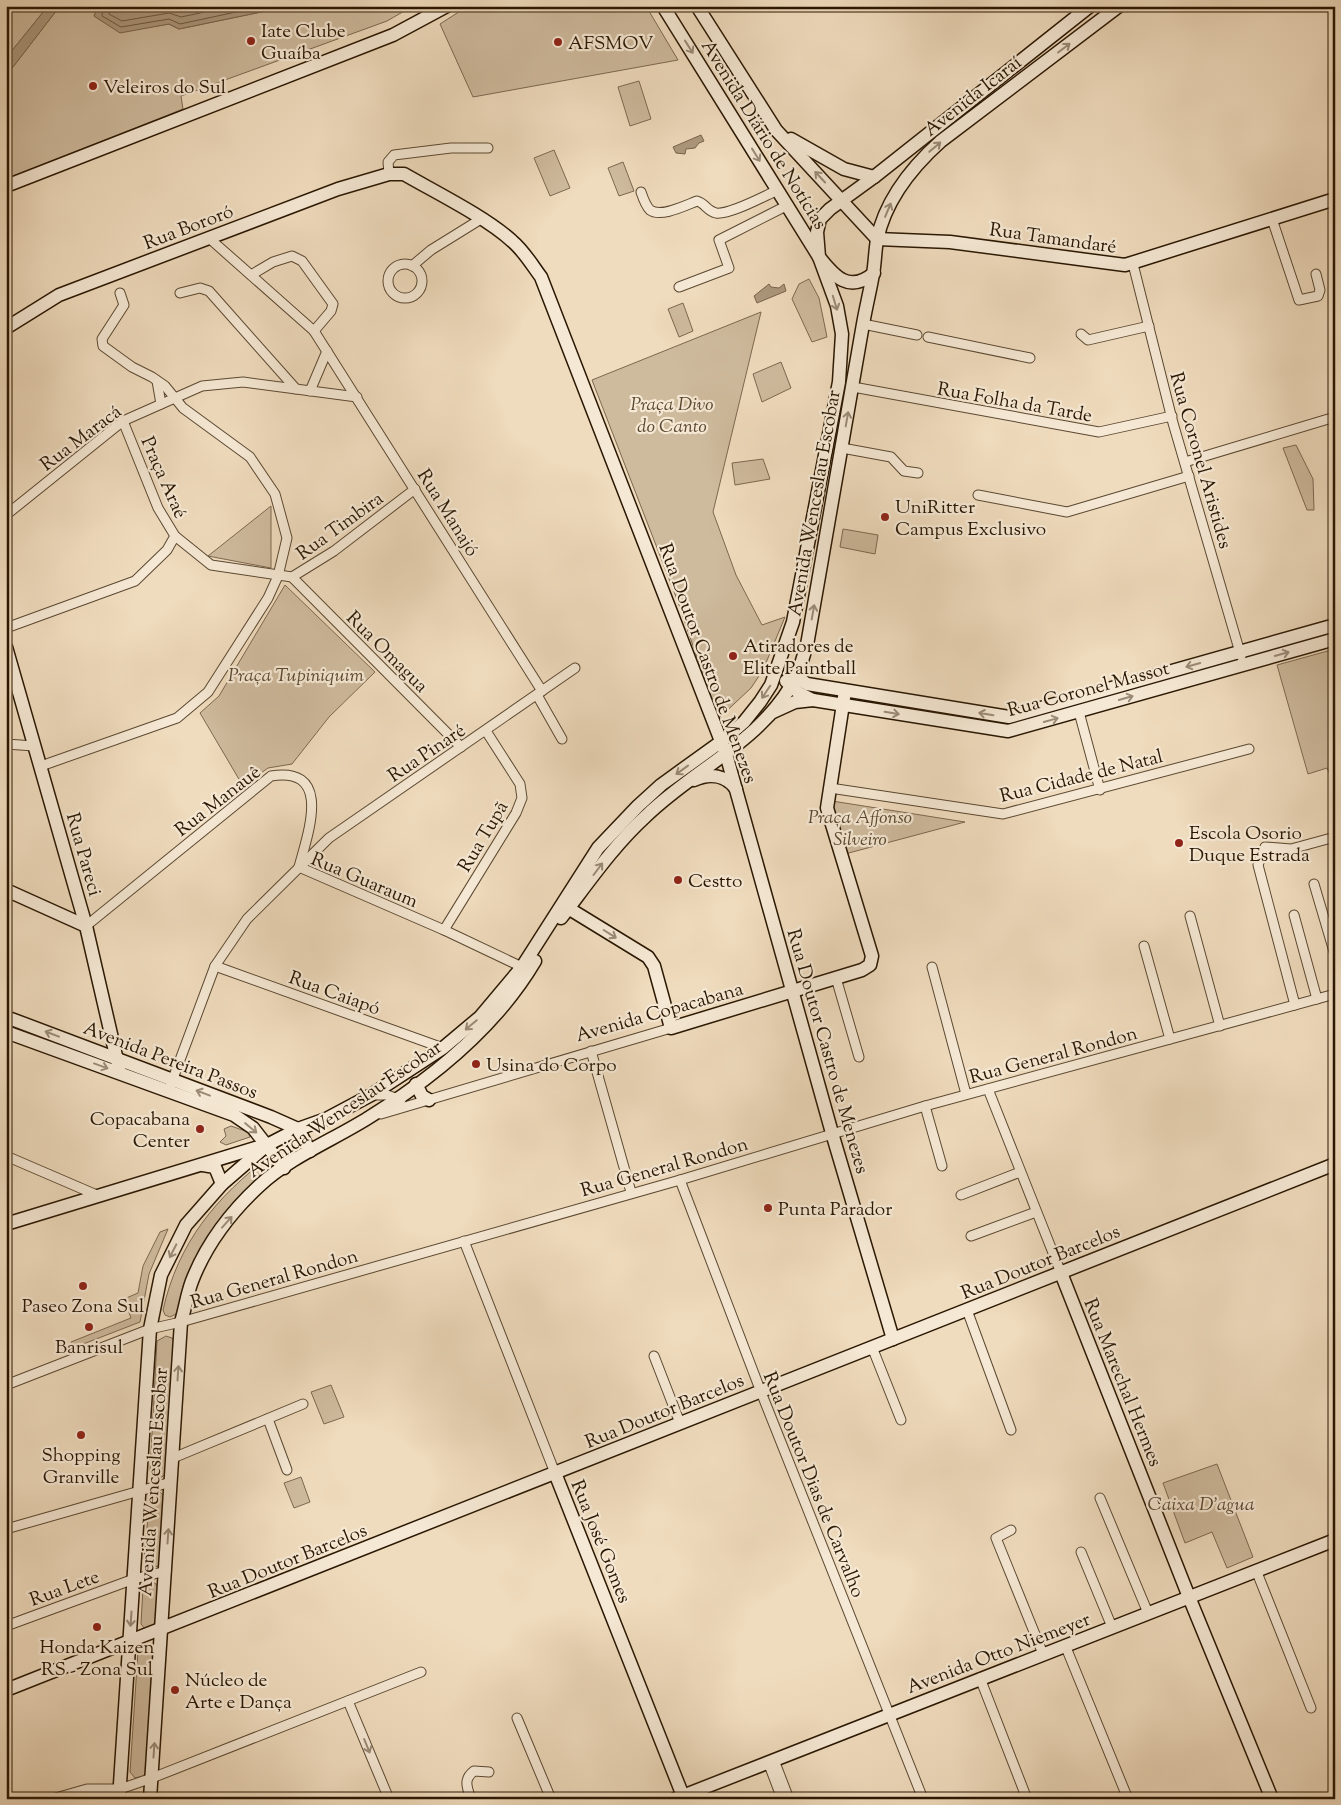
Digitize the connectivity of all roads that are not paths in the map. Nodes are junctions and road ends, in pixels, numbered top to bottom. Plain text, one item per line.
1 (447, 6) edge
2 (663, 6) edge
3 (698, 6) edge
4 (1090, 6) edge
5 (1119, 6) edge
6 (776, 130) junction
7 (488, 148) dead end
8 (389, 174) junction
9 (874, 177) junction
10 (6, 186) edge
11 (778, 190) junction
12 (641, 192) dead end
13 (1335, 199) edge
14 (842, 201) junction
15 (788, 205) junction
16 (481, 219) junction
17 (1272, 220) junction
18 (209, 238) junction
19 (877, 239) junction
20 (819, 257) junction
21 (1133, 264) junction
22 (412, 266) dead end
23 (874, 273) junction
24 (1316, 274) dead end
25 (250, 275) junction
26 (679, 287) dead end
27 (120, 293) dead end
28 (180, 293) dead end
29 (863, 324) junction
30 (1149, 326) junction
31 (6, 328) edge
32 (314, 331) junction
33 (1081, 334) dead end
34 (917, 335) dead end
35 (928, 337) dead end
36 (327, 351) junction
37 (1030, 358) dead end
38 (157, 381) junction
39 (853, 387) junction
40 (296, 389) junction
41 (310, 391) junction
42 (357, 397) junction
43 (175, 398) junction
44 (161, 404) junction
45 (1172, 416) junction
46 (1335, 417) edge
47 (123, 421) junction
48 (842, 448) junction
49 (1185, 462) junction
50 (918, 473) dead end
51 (1189, 476) junction
52 (415, 489) junction
53 (978, 495) dead end
54 (6, 515) edge
55 (175, 536) junction
56 (278, 576) junction
57 (292, 577) junction
58 (1335, 625) edge
59 (6, 628) edge
60 (1335, 639) edge
61 (6, 647) edge
62 (1240, 652) junction
63 (781, 660) junction
64 (1244, 665) junction
65 (575, 668) dead end
66 (793, 681) junction
67 (845, 691) junction
68 (540, 693) junction
69 (813, 700) junction
70 (844, 705) junction
71 (1079, 712) junction
72 (768, 715) junction
73 (744, 722) junction
74 (716, 726) junction
75 (486, 731) junction
76 (562, 739) dead end
77 (6, 744) edge
78 (34, 746) junction
79 (461, 747) junction
80 (724, 748) junction
81 (1249, 750) dead end
82 (41, 766) junction
83 (688, 782) junction
84 (830, 788) junction
85 (736, 789) junction
86 (1100, 790) junction
87 (1335, 837) edge
88 (299, 867) junction
89 (1314, 884) dead end
90 (572, 887) junction
91 (6, 890) edge
92 (568, 908) junction
93 (1294, 915) dead end
94 (1190, 916) dead end
95 (86, 926) junction
96 (444, 930) junction
97 (1144, 946) dead end
98 (1335, 955) edge
99 (215, 966) junction
100 (522, 967) junction
101 (932, 967) dead end
102 (836, 978) junction
103 (793, 992) junction
104 (1335, 994) edge
105 (1317, 999) junction
106 (1295, 1005) junction
107 (6, 1017) edge
108 (1220, 1026) junction
109 (670, 1028) junction
110 (6, 1032) edge
111 (1170, 1039) junction
112 (443, 1048) junction
113 (591, 1051) junction
114 (859, 1057) dead end
115 (119, 1060) junction
116 (120, 1073) junction
117 (416, 1084) junction
118 (171, 1086) junction
119 (988, 1089) junction
120 (966, 1094) junction
121 (372, 1095) junction
122 (396, 1098) junction
123 (429, 1100) junction
124 (925, 1106) junction
125 (236, 1111) junction
126 (368, 1117) junction
127 (298, 1129) junction
128 (832, 1133) junction
129 (266, 1145) junction
130 (310, 1151) junction
131 (6, 1156) edge
132 (203, 1164) junction
133 (1335, 1164) edge
134 (942, 1166) dead end
135 (284, 1168) junction
136 (1020, 1172) junction
137 (680, 1180) junction
138 (222, 1184) junction
139 (631, 1192) junction
140 (961, 1195) dead end
141 (100, 1196) junction
142 (1036, 1212) junction
143 (6, 1224) edge
144 (971, 1236) dead end
145 (464, 1241) junction
146 (1061, 1273) junction
147 (967, 1310) junction
148 (181, 1322) junction
149 (150, 1328) junction
150 (893, 1339) junction
151 (872, 1347) junction
152 (654, 1356) dead end
153 (6, 1385) edge
154 (760, 1392) junction
155 (303, 1404) dead end
156 (268, 1419) junction
157 (902, 1420) dead end
158 (680, 1424) junction
159 (1011, 1430) dead end
160 (173, 1458) junction
161 (287, 1470) dead end
162 (555, 1473) junction
163 (171, 1482) junction
164 (140, 1490) junction
165 (1100, 1498) dead end
166 (6, 1529) edge
167 (1010, 1530) dead end
168 (1335, 1540) edge
169 (1081, 1552) dead end
170 (1256, 1570) junction
171 (166, 1571) junction
172 (134, 1579) junction
173 (1189, 1597) junction
174 (1148, 1613) junction
175 (6, 1626) edge
176 (1112, 1627) junction
177 (162, 1631) junction
178 (130, 1642) junction
179 (1065, 1645) junction
180 (1043, 1654) junction
181 (421, 1672) dead end
182 (980, 1678) junction
183 (6, 1690) edge
184 (348, 1701) junction
185 (1311, 1708) dead end
186 (890, 1714) junction
187 (517, 1718) dead end
188 (771, 1761) junction
189 (490, 1772) dead end
190 (152, 1778) junction
191 (120, 1794) edge
192 (681, 1798) edge
193 (52, 1799) edge
194 (109, 1799) edge
195 (150, 1799) edge
196 (389, 1799) edge
197 (471, 1799) edge
198 (551, 1799) edge
199 (782, 1799) edge
200 (789, 1799) edge
201 (923, 1799) edge
202 (1028, 1799) edge
203 (1128, 1799) edge
204 (1272, 1799) edge

1 - 10 street
2 -> 11 street, Avenida Diário de Notícias
3 - 6 street, Avenida Diário de Notícias
4 - 9 street, Avenida Icaraí
19 -> 5 street, Avenida Icaraí
6 - 9 street
14 -> 6 street, Avenida Diário de Notícias
7 - 8 street
8 - 16 street, Rua Doutor Castro de Menezes
8 - 18 street, Rua Bororó
9 - 14 street, Avenida Icaraí
11 - 12 street
11 - 15 street, Avenida Diário de Notícias
13 - 17 street, Rua Tamandaré
14 - 19 street, Avenida Diário de Notícias
14 - 20 street
15 - 20 street, Avenida Diário de Notícias
15 - 26 street
16 - 22 street
16 - 74 street, Rua Doutor Castro de Menezes
17 - 21 street, Rua Tamandaré
17 - 24 street
18 - 25 street, Rua Manajó
18 - 31 street, Rua Bororó
19 - 21 street, Rua Tamandaré
19 - 23 street, Avenida Wenceslau Escobar
20 - 23 street
20 -> 63 street, Avenida Wenceslau Escobar
21 - 30 street, Rua Coronel Aristides
23 - 29 street, Avenida Wenceslau Escobar
25 - 32 street, Rua Manajó
25 - 32 street
27 - 38 street
28 - 40 street
29 - 34 street
29 - 39 street, Avenida Wenceslau Escobar
30 - 33 street
30 - 45 street, Rua Coronel Aristides
32 - 36 street, Rua Manajó
35 - 37 street
36 - 41 street
36 - 42 street, Rua Manajó
38 - 43 street
38 - 44 street
39 - 45 street, Rua Folha da Tarde
48 -> 39 street, Avenida Wenceslau Escobar
40 - 41 street, Rua Maracá
40 - 43 street, Rua Maracá
41 - 42 street, Rua Maracá
42 - 52 street, Rua Manajó
43 - 44 street, Rua Maracá
43 - 56 street
44 - 47 street, Rua Maracá
45 - 49 street, Rua Coronel Aristides
46 - 49 street
47 - 54 street, Rua Maracá
47 - 55 street, Praça Araé
48 - 50 street
66 -> 48 street, Avenida Wenceslau Escobar
49 - 51 street, Rua Coronel Aristides
51 - 53 street
51 - 62 street, Rua Coronel Aristides
52 - 57 street, Rua Timbira
52 - 68 street, Rua Manajó
55 - 56 street, Praça Araé
55 - 59 street
56 - 57 street, Rua Timbira
56 - 82 street
57 - 79 street, Rua Omagua
58 - 62 street, Rua Coronel Massot
64 -> 60 street, Rua Coronel Massot
61 - 78 street, Rua Pareci
62 - 64 street, Rua Coronel Aristides
62 -> 67 street, Rua Coronel Massot
63 - 66 street
63 -> 73 street, Avenida Wenceslau Escobar
71 -> 64 street, Rua Coronel Massot
65 - 68 street, Rua Pinaré
66 - 67 street, Rua Coronel Massot
66 - 69 street, Rua Coronel Massot
66 - 72 street, Avenida Wenceslau Escobar
67 - 70 street
68 - 75 street, Rua Pinaré
68 - 76 street, Rua Manajó
69 - 70 street, Rua Coronel Massot
69 - 72 street
70 -> 71 street, Rua Coronel Massot
70 - 84 street
71 - 86 street
72 - 80 street, Avenida Wenceslau Escobar
73 - 74 street
73 - 80 street, Avenida Wenceslau Escobar
74 - 80 street, Rua Doutor Castro de Menezes
75 - 79 street, Rua Pinaré
75 - 96 street, Rua Tupã
77 - 78 street
78 - 82 street, Rua Pareci
79 - 88 street, Rua Pinaré
80 - 83 street, Avenida Wenceslau Escobar
80 - 85 street, Rua Doutor Castro de Menezes
80 -> 90 street, Avenida Wenceslau Escobar
81 - 86 street, Rua Cidade de Natal
82 - 95 street, Rua Pareci
83 - 85 street
92 -> 83 street, Avenida Wenceslau Escobar
84 - 86 street, Rua Cidade de Natal
84 - 102 street, Avenida Copacabana
85 - 103 street, Rua Doutor Castro de Menezes
87 - 106 street
88 - 95 street, Rua Manauê
88 - 96 street, Rua Guaraum
88 - 99 street, Rua Guaraum
89 - 98 street
90 - 92 street
90 - 100 street, Avenida Wenceslau Escobar
91 - 95 street
92 -> 109 street
92 - 117 street, Avenida Wenceslau Escobar
93 - 105 street
94 - 108 street
95 - 115 street, Rua Pareci
96 - 100 street, Rua Guaraum
97 - 111 street
99 - 112 street, Rua Caiapó
99 - 118 street, Rua Guaraum
100 -> 112 street, Avenida Wenceslau Escobar
101 - 120 street
102 - 103 street, Avenida Copacabana
102 - 114 street
103 - 109 street, Avenida Copacabana
103 - 128 street, Rua Doutor Castro de Menezes
104 - 105 street, Rua General Rondon
105 - 106 street, Rua General Rondon
106 - 108 street, Rua General Rondon
115 -> 107 street, Avenida Pereira Passos
108 - 111 street, Rua General Rondon
109 - 113 street, Avenida Copacabana
110 -> 116 street, Avenida Pereira Passos
111 - 119 street, Rua General Rondon
112 - 121 street, Avenida Wenceslau Escobar
113 - 123 street, Avenida Copacabana
113 - 139 street
115 - 116 street, Rua Pareci
115 - 118 street, Avenida Pereira Passos
116 - 118 street, Avenida Pereira Passos
117 - 122 street, Avenida Wenceslau Escobar
117 - 123 street
118 - 125 street, Avenida Pereira Passos
119 - 120 street, Rua General Rondon
119 - 136 street, Rua Marechal Hermes
120 - 124 street, Rua General Rondon
121 - 122 street, Avenida Copacabana
121 - 127 street, Avenida Wenceslau Escobar
122 - 123 street, Avenida Copacabana
122 - 126 street, Avenida Wenceslau Escobar
123 - 126 street, Avenida Copacabana
124 - 128 street, Rua General Rondon
124 - 134 street
125 - 127 street, Avenida Pereira Passos
125 -> 129 street, Avenida Pereira Passos
126 - 130 street, Avenida Wenceslau Escobar
127 - 129 street, Avenida Wenceslau Escobar
127 - 130 street
128 - 137 street, Rua General Rondon
128 - 150 street, Rua Doutor Castro de Menezes
129 - 132 street
129 - 135 street, Avenida Pereira Passos
129 - 138 street, Avenida Wenceslau Escobar
130 - 135 street, Avenida Wenceslau Escobar
131 - 141 street
132 - 138 street
132 - 141 street
133 - 146 street, Rua Doutor Barcelos
148 -> 135 street, Avenida Wenceslau Escobar
136 - 140 street
136 - 142 street, Rua Marechal Hermes
137 - 139 street, Rua General Rondon
137 - 154 street, Rua Doutor Dias de Carvalho
138 -> 149 street, Avenida Wenceslau Escobar
139 - 145 street, Rua General Rondon
141 - 143 street
142 - 144 street
142 - 146 street, Rua Marechal Hermes
145 - 148 street, Rua General Rondon
145 - 162 street, Rua José Gomes
146 - 147 street, Rua Doutor Barcelos
146 - 173 street, Rua Marechal Hermes
147 - 150 street, Rua Doutor Barcelos
147 - 159 street
148 - 149 street, Rua General Rondon
160 -> 148 street, Avenida Wenceslau Escobar
149 - 153 street, Rua General Rondon
149 - 164 street, Avenida Wenceslau Escobar
150 - 151 street, Rua Doutor Barcelos
151 - 154 street, Rua Doutor Barcelos
151 - 157 street
152 - 158 street
154 - 158 street, Rua Doutor Barcelos
154 - 186 street, Rua Doutor Dias de Carvalho
155 - 156 street
156 - 160 street
156 - 161 street
158 - 162 street, Rua Doutor Barcelos
160 - 163 street, Avenida Wenceslau Escobar
162 - 177 street, Rua Doutor Barcelos
162 - 192 street, Rua José Gomes
163 - 164 street
171 -> 163 street, Avenida Wenceslau Escobar
164 - 166 street
164 - 172 street, Avenida Wenceslau Escobar
165 - 174 street
167 - 180 street
168 - 170 street, Avenida Otto Niemeyer
169 - 176 street
170 - 173 street, Avenida Otto Niemeyer
170 - 185 street
171 - 172 street, Rua Lete
171 - 177 street, Avenida Wenceslau Escobar
172 - 175 street, Rua Lete
172 -> 178 street, Avenida Wenceslau Escobar
173 - 174 street, Avenida Otto Niemeyer
173 - 204 street, Rua Marechal Hermes
174 - 176 street, Avenida Otto Niemeyer
176 - 179 street, Avenida Otto Niemeyer
177 - 178 street, Rua Doutor Barcelos
190 -> 177 street, Avenida Wenceslau Escobar
178 - 183 street, Rua Doutor Barcelos
178 - 191 street, Avenida Wenceslau Escobar
179 - 180 street, Avenida Otto Niemeyer
179 - 203 street
180 - 182 street, Avenida Otto Niemeyer
181 - 184 street
182 - 186 street, Avenida Otto Niemeyer
182 - 202 street
184 - 190 street
184 -> 196 street
186 - 188 street, Avenida Otto Niemeyer
186 - 201 street, Rua Doutor Dias de Carvalho
187 - 198 street
188 - 192 street, Avenida Otto Niemeyer
188 - 199 street
188 - 200 street
189 - 197 street
190 - 191 street
190 - 195 street, Avenida Wenceslau Escobar
191 - 193 street
191 - 194 street

